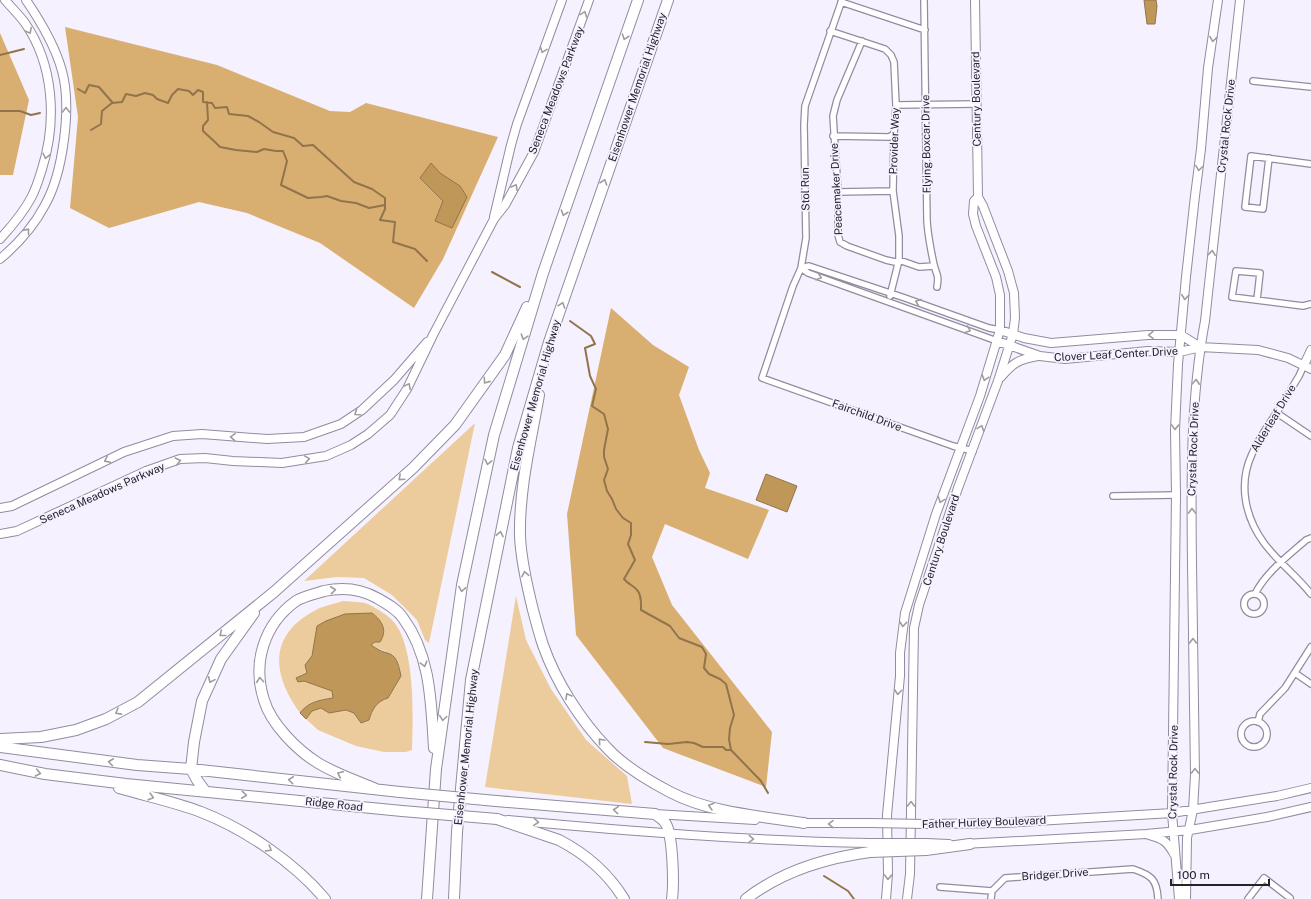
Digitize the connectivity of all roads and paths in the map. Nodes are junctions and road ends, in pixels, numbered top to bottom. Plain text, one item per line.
1 (5, 0) edge
2 (26, 0) edge
3 (562, 0) edge
4 (589, 0) edge
5 (638, 0) edge
6 (668, 0) edge
7 (924, 0) edge
8 (975, 0) edge
9 (1218, 0) edge
10 (1240, 0) edge
11 (841, 1) edge
12 (925, 30) junction
13 (830, 31) junction
14 (862, 41) junction
15 (1253, 81) dead end
16 (1311, 88) edge
17 (976, 104) junction
18 (896, 105) junction
19 (925, 105) junction
20 (894, 134) junction
21 (834, 136) junction
22 (1269, 158) junction
23 (1311, 164) edge
24 (893, 191) junction
25 (838, 192) junction
26 (978, 197) junction
27 (494, 219) junction
28 (0, 238) edge
29 (0, 259) edge
30 (899, 260) junction
31 (934, 266) junction
32 (801, 268) junction
33 (543, 273) junction
34 (937, 287) dead end
35 (890, 293) junction
36 (1257, 300) junction
37 (889, 301) junction
38 (1311, 304) edge
39 (1000, 330) junction
40 (1013, 334) junction
41 (433, 335) junction
42 (1181, 335) junction
43 (997, 341) junction
44 (549, 342) junction
45 (1010, 346) junction
46 (1200, 348) junction
47 (1311, 350) edge
48 (1180, 352) junction
49 (1040, 356) junction
50 (1307, 367) edge
51 (762, 378) joint
52 (998, 381) junction
53 (1277, 413) junction
54 (1311, 436) edge
55 (960, 448) junction
56 (973, 451) junction
57 (1176, 495) junction
58 (1113, 496) dead end
59 (0, 508) edge
60 (0, 534) edge
61 (1311, 538) edge
62 (1281, 562) junction
63 (274, 592) junction
64 (1255, 594) dead end
65 (1311, 594) edge
66 (1311, 647) edge
67 (1295, 673) junction
68 (1311, 684) edge
69 (1258, 722) junction
70 (0, 739) edge
71 (0, 747) edge
72 (0, 765) edge
73 (192, 769) junction
74 (436, 769) junction
75 (86, 779) junction
76 (1311, 788) edge
77 (376, 789) junction
78 (205, 792) junction
79 (1311, 807) edge
80 (1193, 810) junction
81 (1172, 813) junction
82 (655, 814) junction
83 (497, 819) junction
84 (804, 823) junction
85 (1190, 830) junction
86 (457, 832) junction
87 (1173, 832) junction
88 (670, 833) junction
89 (1146, 834) junction
90 (970, 844) joint
91 (870, 848) junction
92 (1175, 856) junction
93 (940, 887) dead end
94 (992, 891) junction
95 (325, 899) edge
96 (427, 899) edge
97 (454, 899) edge
98 (460, 899) edge
99 (624, 899) edge
100 (672, 899) edge
101 (746, 899) edge
102 (886, 899) edge
103 (907, 899) edge
104 (991, 899) edge
105 (1158, 899) edge
106 (1179, 899) edge
107 (1186, 899) edge
108 (1248, 899) edge
109 (1289, 899) edge

1 -> 28 street
29 -> 2 street
3 -> 27 street, Seneca Meadows Parkway
27 -> 4 street, Seneca Meadows Parkway
5 -> 33 highway
44 -> 6 highway, Eisenhower Memorial Highway
7 - 12 street, Flying Boxcar Drive
8 - 17 street, Century Boulevard
9 -> 42 street, Crystal Rock Drive
46 -> 10 street, Crystal Rock Drive
11 - 12 street
11 - 13 street, Stol Run
12 - 19 street, Flying Boxcar Drive
13 - 14 street, Provider Way
13 - 32 street, Stol Run
14 - 18 street, Provider Way
14 - 21 street, Peacemaker Drive
15 - 16 street
17 - 19 street
17 - 26 street, Century Boulevard
18 - 19 street
18 - 20 street, Provider Way
19 - 31 street, Flying Boxcar Drive
20 - 21 street
20 - 24 street, Provider Way
21 - 25 street, Peacemaker Drive
22 - 22 street
22 - 23 street
24 - 25 street
24 - 30 street, Provider Way
25 - 30 street, Peacemaker Drive
26 - 39 street, Century Boulevard
26 - 40 street, Century Boulevard
27 - 41 street, Seneca Meadows Parkway
30 - 31 street, Peacemaker Drive
30 - 35 street, Provider Way
31 - 34 street, Flying Boxcar Drive
32 - 35 street
32 -> 37 street
32 - 51 street, Stol Run
33 -> 63 highway
33 -> 74 highway
35 - 37 street, Provider Way
39 -> 35 street
36 - 36 street
36 - 38 street
37 -> 43 street
39 - 40 street, Clover Leaf Center Drive
39 - 43 street, Century Boulevard
42 -> 40 street, Clover Leaf Center Drive
40 - 45 street, Century Boulevard
41 -> 59 street, Seneca Meadows Parkway
60 -> 41 street, Seneca Meadows Parkway
42 - 46 street, Clover Leaf Center Drive
42 - 48 street, Crystal Rock Drive
43 - 45 street, Clover Leaf Center Drive
43 -> 55 street, Century Boulevard
84 -> 44 highway
86 -> 44 highway, Eisenhower Memorial Highway
45 - 49 street, Clover Leaf Center Drive
45 - 52 street, Century Boulevard
46 - 48 street, Clover Leaf Center Drive
46 - 50 street
80 -> 46 street, Crystal Rock Drive
47 - 50 street
48 - 49 street, Clover Leaf Center Drive
48 -> 57 street, Crystal Rock Drive
49 - 52 street
50 - 53 street, Alderleaf Drive
51 - 55 street, Fairchild Drive
56 -> 52 street, Century Boulevard
53 - 54 street
53 - 62 street, Alderleaf Drive
55 - 56 street, Fairchild Drive
55 -> 102 street, Century Boulevard
103 -> 56 street, Century Boulevard
57 - 58 street
57 - 81 street, Crystal Rock Drive
61 - 62 street
62 - 64 street
62 - 65 street, Alderleaf Drive
63 -> 70 highway
63 -> 73 highway
66 - 67 street
67 - 68 street
67 - 69 street
69 - 69 street
73 -> 71 highway, Ridge Road
72 -> 75 highway, Ridge Road
77 -> 73 highway, Ridge Road
73 - 78 highway
77 -> 74 highway
74 - 96 highway
75 - 78 highway, Ridge Road
75 -> 95 highway
76 - 80 street, Father Hurley Boulevard
82 -> 77 highway, Ridge Road, bridge
78 -> 83 highway, Ridge Road, bridge
79 - 85 street, Father Hurley Boulevard
80 - 81 street, Father Hurley Boulevard
80 - 85 street, Crystal Rock Drive
81 -> 84 street, Father Hurley Boulevard, bridge
81 - 87 street, Crystal Rock Drive
82 - 84 street, Father Hurley Boulevard
82 - 88 highway
83 -> 88 street, Ridge Road
83 - 99 highway
85 - 87 street, Father Hurley Boulevard
85 - 107 street, Crystal Rock Drive
86 - 97 highway, Eisenhower Memorial Highway
86 - 98 highway
87 - 89 street, Father Hurley Boulevard
87 - 92 street, Crystal Rock Drive
88 -> 91 street
88 - 100 highway
89 - 90 street, Father Hurley Boulevard
89 - 92 street
90 - 91 highway, bridge
91 - 101 highway
92 - 106 street, Crystal Rock Drive
93 - 94 street
94 - 104 street
94 - 105 street, Bridger Drive
108 - 109 street

